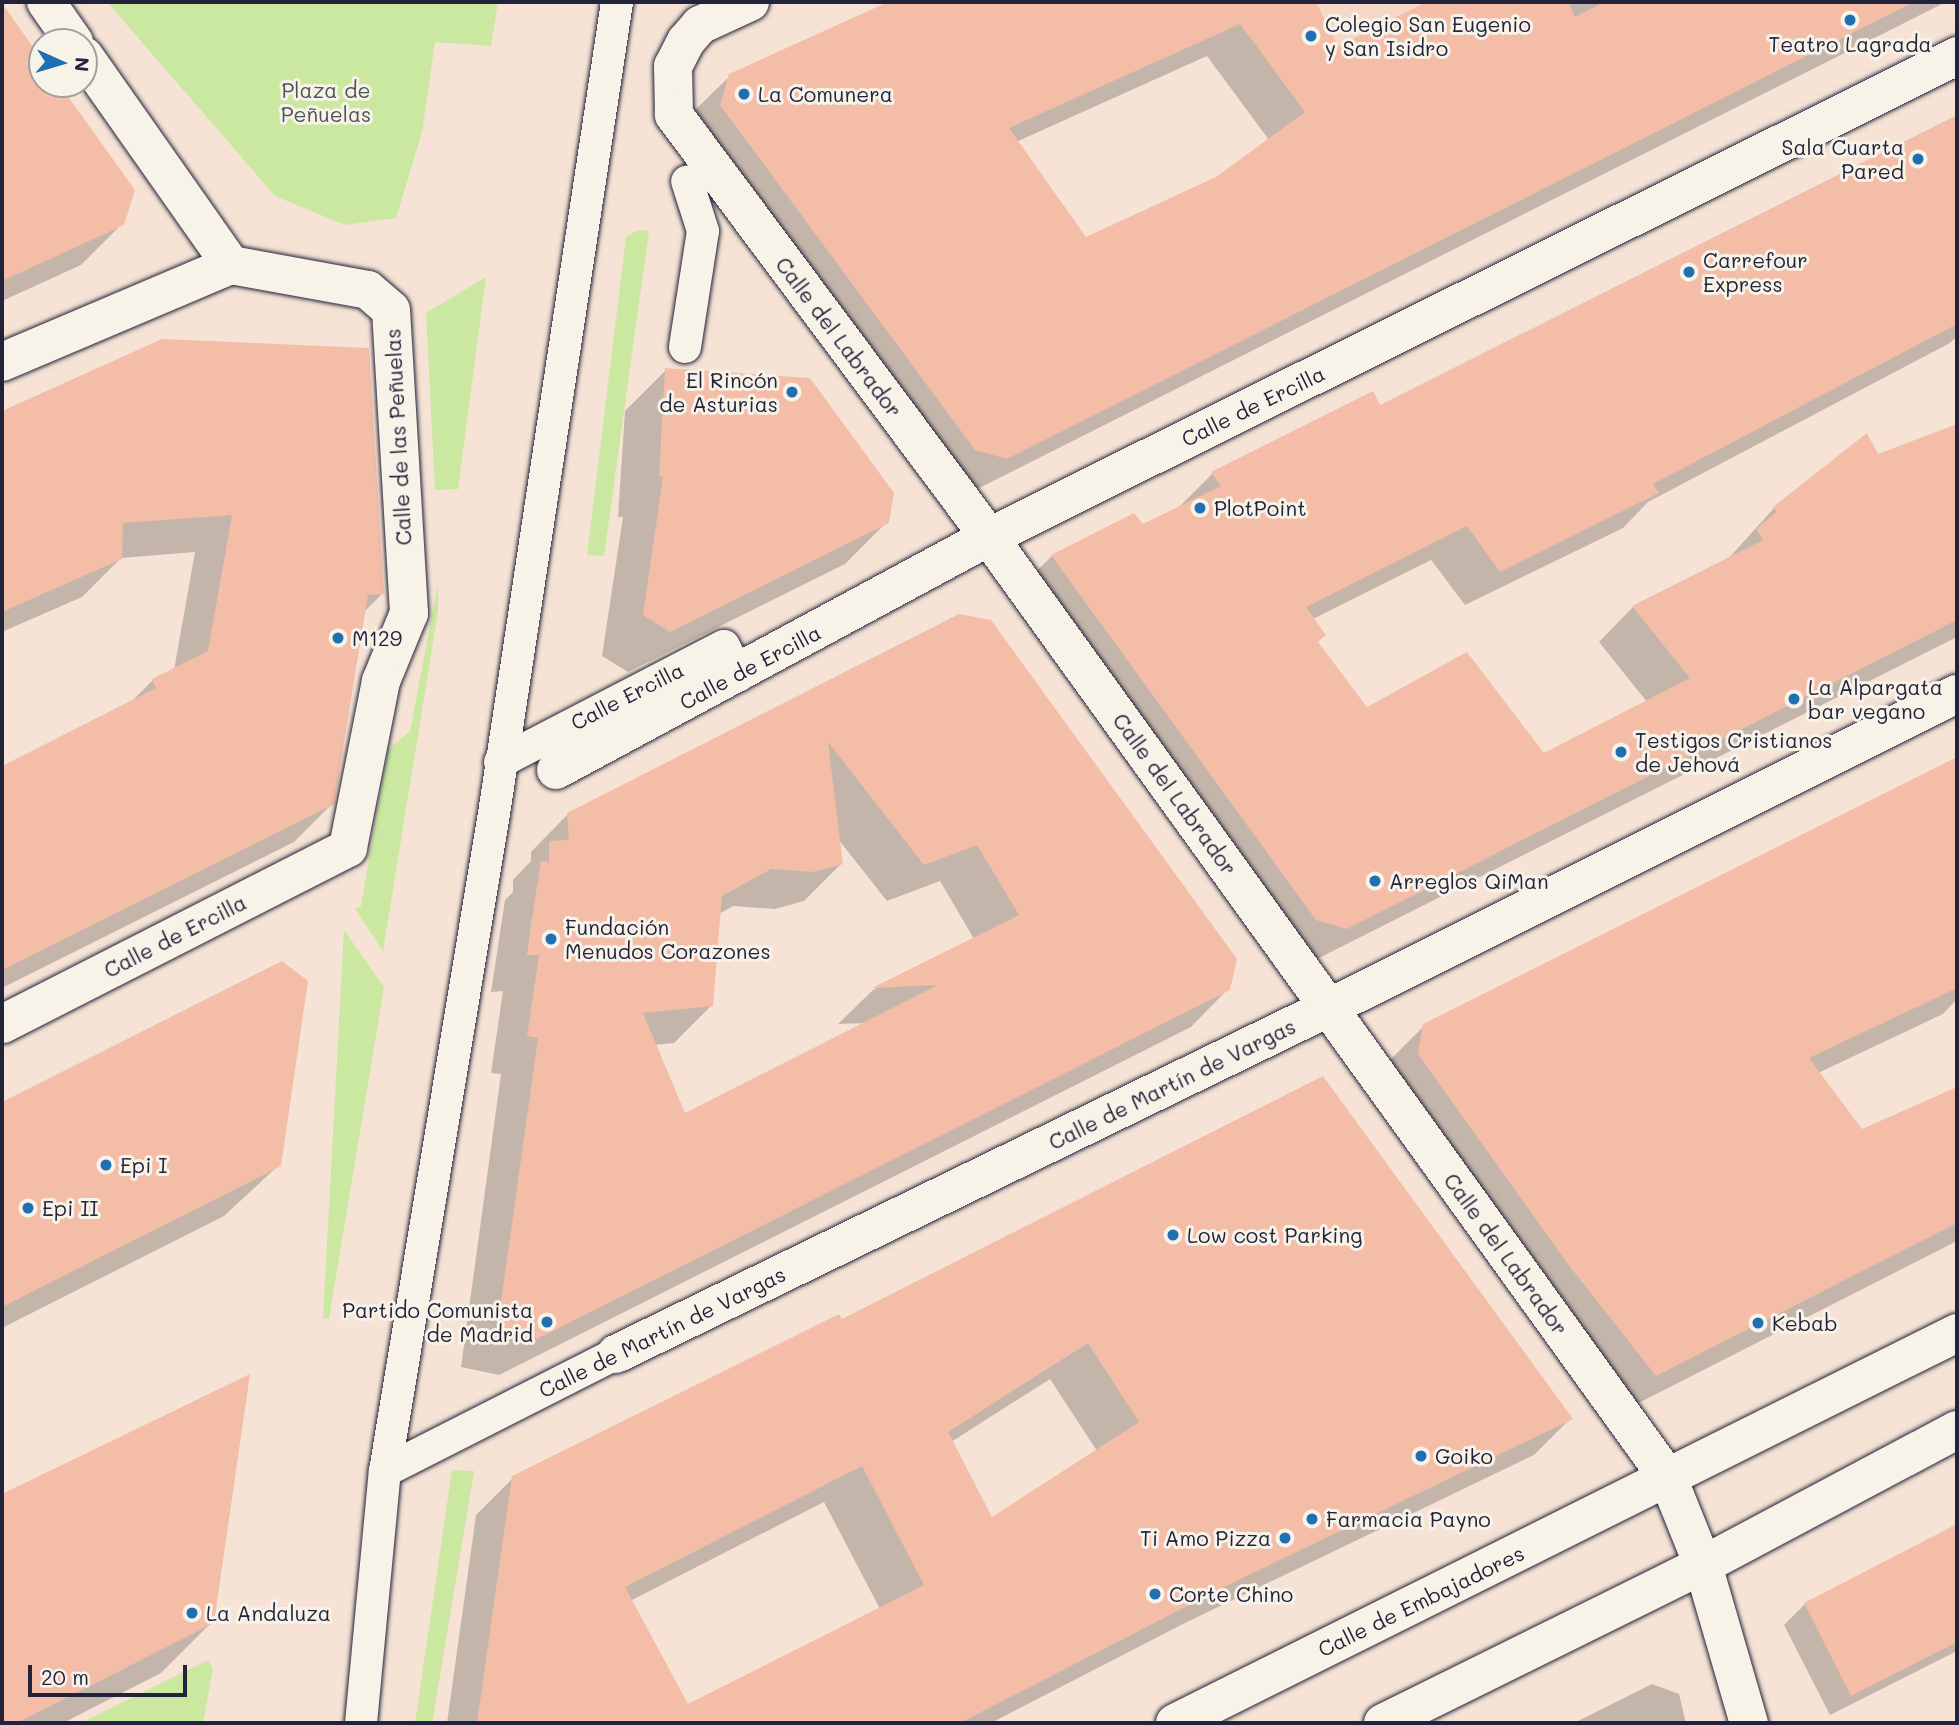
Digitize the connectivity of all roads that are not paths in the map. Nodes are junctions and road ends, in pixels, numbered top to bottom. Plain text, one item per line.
1 (46, 2) edge
2 (617, 2) edge
3 (750, 2) edge
4 (64, 28) edge
5 (1957, 56) edge
6 (98, 76) edge
7 (687, 181) dead end
8 (231, 265) junction
9 (685, 347) dead end
10 (2, 362) edge
11 (989, 537) junction
12 (739, 674) junction
13 (1957, 694) edge
14 (500, 762) junction
15 (556, 769) dead end
16 (348, 848) joint
17 (1330, 1007) junction
18 (2, 1024) edge
19 (1957, 1333) edge
20 (616, 1354) joint
21 (1957, 1430) edge
22 (385, 1471) junction
23 (1668, 1478) junction
24 (1703, 1565) junction
25 (361, 1723) edge
26 (1175, 1723) edge
27 (1383, 1723) edge
28 (1749, 1723) edge

1 - 4 street
2 - 14 street
3 - 11 street, Calle del Labrador
5 - 11 street, Calle de Ercilla
6 - 8 street
7 - 9 street
8 - 10 street
8 - 16 street, Calle de las Peñuelas
11 - 12 street, Calle de Ercilla
11 - 17 street, Calle del Labrador
12 - 14 street, Calle Ercilla
12 - 15 street, Calle de Ercilla
13 - 17 street, Calle de Martín de Vargas
14 - 22 street
16 - 18 street, Calle de Ercilla
17 - 20 street, Calle de Martín de Vargas
17 - 23 street, Calle del Labrador
19 - 23 street, Calle de Embajadores
20 - 22 street, Calle de Martín de Vargas
21 - 24 street
22 - 25 street
23 - 24 street
23 - 26 street, Calle de Embajadores
24 - 27 street
24 - 28 street

